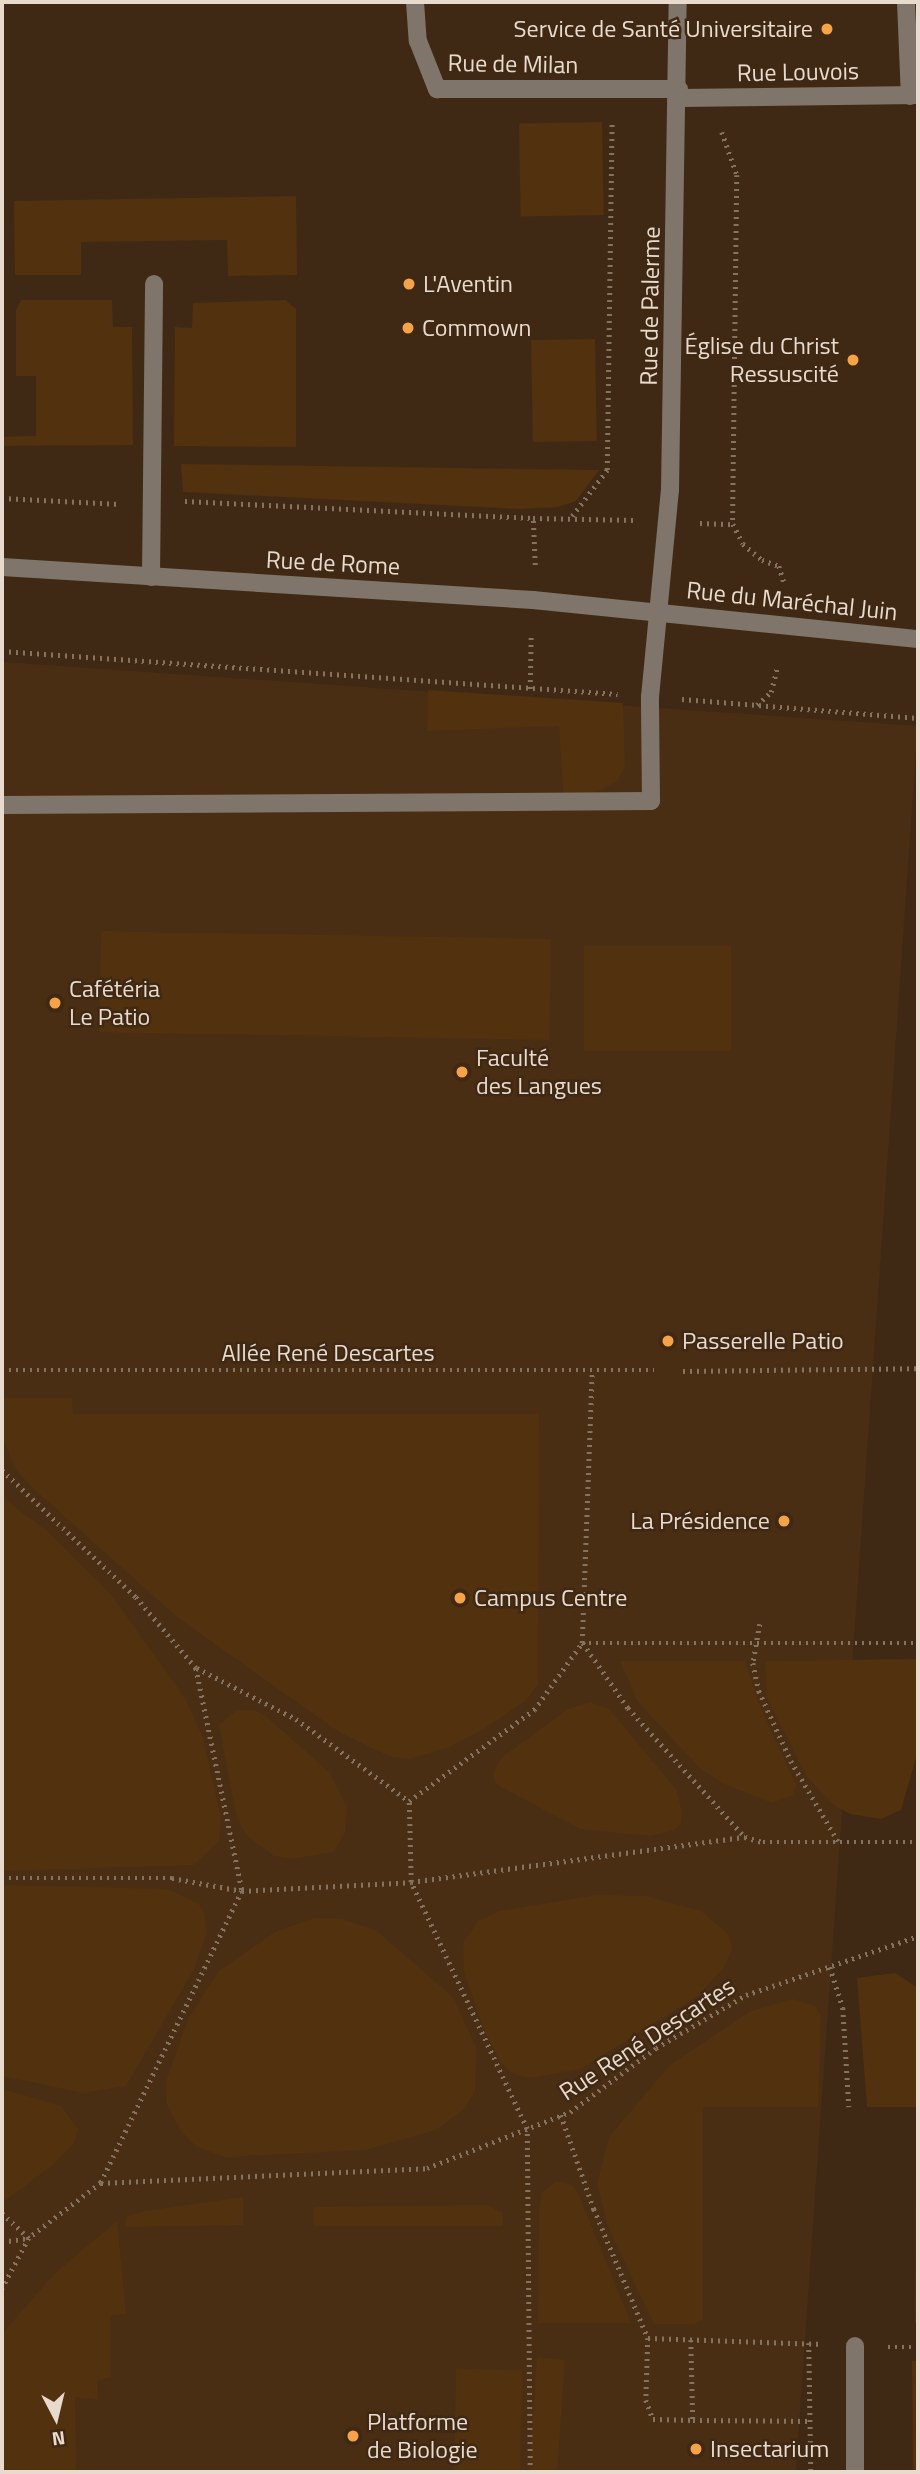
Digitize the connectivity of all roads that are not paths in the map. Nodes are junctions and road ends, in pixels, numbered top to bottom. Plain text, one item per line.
1 (415, 2) edge
2 (678, 2) edge
3 (906, 2) edge
4 (679, 94) junction
5 (914, 95) edge
6 (154, 284) dead end
7 (2, 567) edge
8 (151, 576) junction
9 (660, 611) junction
10 (918, 639) edge
11 (2, 805) edge
12 (856, 2346) road end
13 (855, 2472) edge

1 - 4 street, Rue de Milan
2 - 4 street, Rue de Palerme
3 - 5 street
4 - 5 street, Rue Louvois
4 - 9 street, Rue de Palerme
6 - 8 street
7 - 8 street, Rue de Rome
8 - 9 street, Rue de Rome
9 - 10 street, Rue du Maréchal Juin
9 - 11 street, Rue de Palerme
12 - 13 street

